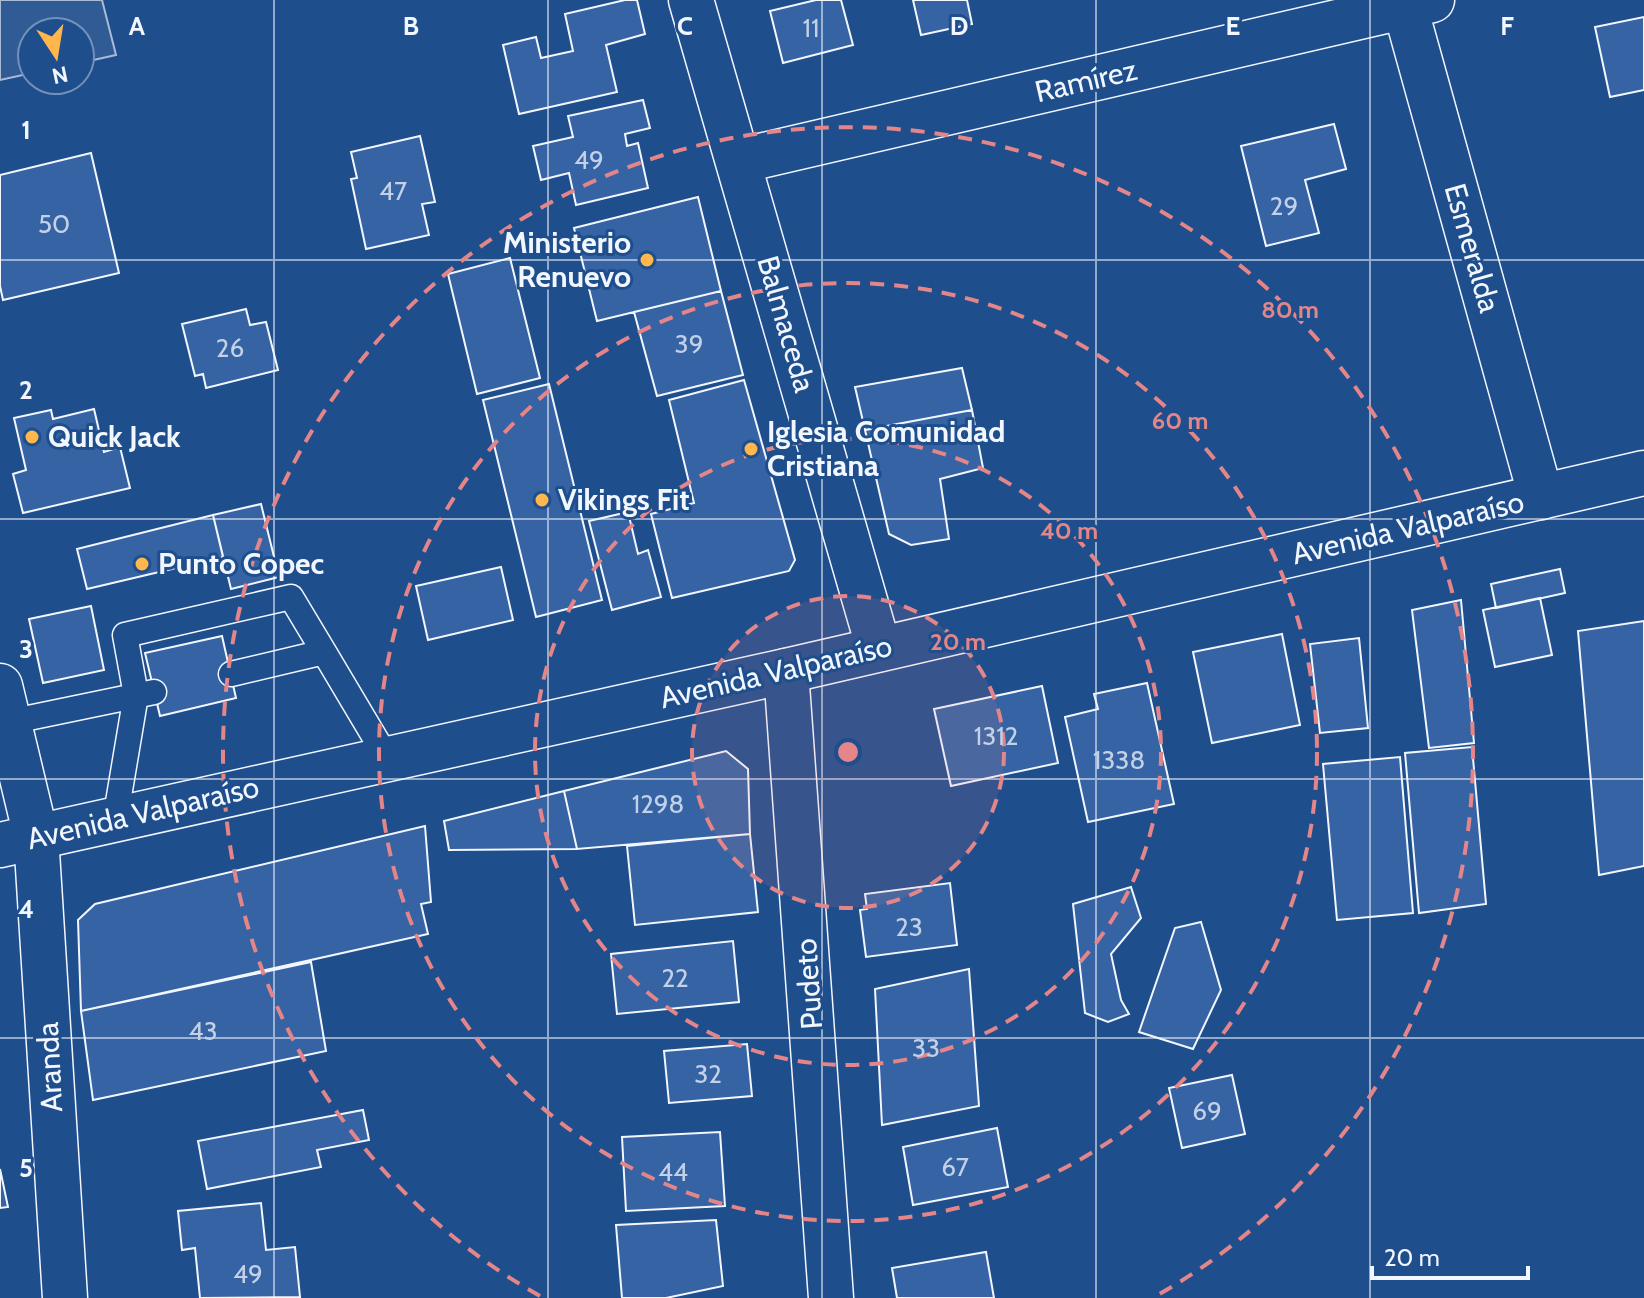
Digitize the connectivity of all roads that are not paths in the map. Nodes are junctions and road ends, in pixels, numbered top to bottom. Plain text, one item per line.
1 (691, 0) edge
2 (1413, 2) edge
3 (739, 161) junction
4 (1644, 473) edge
5 (1541, 497) junction
6 (879, 649) junction
7 (324, 652) junction
8 (786, 671) junction
9 (231, 674) dead end
10 (145, 693) junction
11 (5, 704) edge
12 (387, 758) junction
13 (115, 820) junction
14 (18, 840) edge
15 (65, 1298) edge
16 (831, 1298) edge

1 - 3 street, Balmaceda
2 - 3 street, Ramírez
2 - 5 street, Esmeralda
3 - 6 street, Balmaceda
4 - 5 street, Avenida Valparaíso
5 - 6 street, Avenida Valparaíso
6 - 8 street, Avenida Valparaíso
7 - 9 lane
7 - 10 lane
7 - 12 lane
8 - 12 street, Avenida Valparaíso
8 - 16 street, Pudeto
10 - 11 lane
10 - 13 lane
11 - 14 street, Aranda
12 - 13 street, Avenida Valparaíso
13 - 14 street, Avenida Valparaíso
14 - 15 street, Aranda

